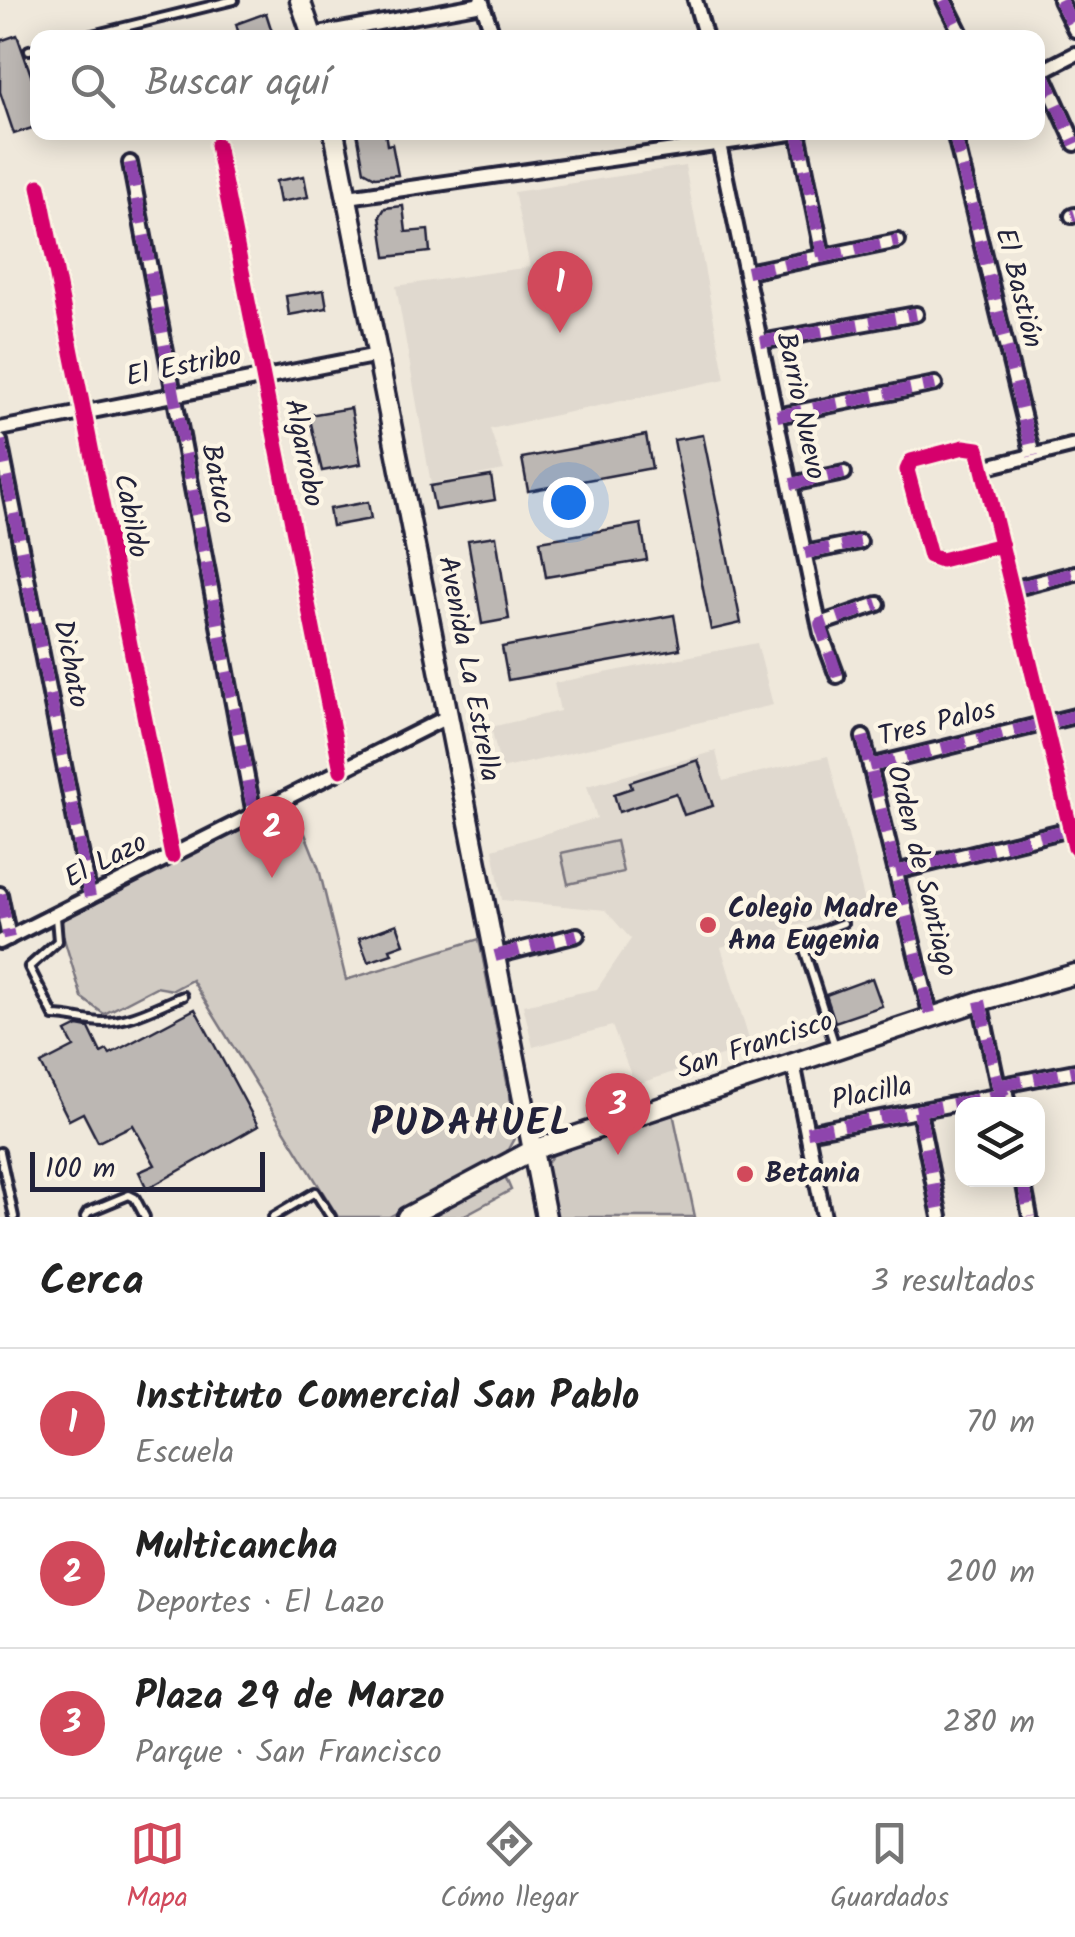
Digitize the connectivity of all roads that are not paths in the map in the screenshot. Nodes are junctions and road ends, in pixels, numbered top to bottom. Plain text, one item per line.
1 (234, 0) edge
2 (300, 0) edge
3 (695, 0) edge
4 (944, 0) edge
5 (1060, 0) edge
6 (482, 2) edge
7 (112, 30) edge
8 (311, 30) edge
9 (343, 30) edge
10 (491, 30) edge
11 (704, 30) edge
12 (960, 30) edge
13 (1075, 30) edge
14 (1075, 54) edge
15 (1045, 69) edge
16 (1045, 82) edge
17 (336, 140) edge
18 (729, 140) edge
19 (800, 140) edge
20 (956, 140) edge
21 (720, 144) junction
22 (1075, 144) edge
23 (217, 145) dead end
24 (130, 163) dead end
25 (40, 186) dead end
26 (348, 197) junction
27 (898, 241) dead end
28 (822, 256) junction
29 (746, 272) junction
30 (916, 314) dead end
31 (761, 342) junction
32 (378, 355) junction
33 (263, 377) junction
34 (935, 384) dead end
35 (174, 395) junction
36 (84, 412) junction
37 (776, 416) junction
38 (0, 429) edge
39 (0, 441) edge
40 (1075, 445) edge
41 (1033, 456) junction
42 (983, 468) junction
43 (844, 473) dead end
44 (791, 484) junction
45 (860, 542) dead end
46 (1002, 545) junction
47 (805, 553) junction
48 (1075, 573) edge
49 (1012, 588) junction
50 (878, 604) dead end
51 (820, 624) junction
52 (836, 676) dead end
53 (449, 716) junction
54 (1075, 716) edge
55 (1044, 724) junction
56 (863, 738) dead end
57 (870, 766) junction
58 (342, 770) junction
59 (254, 814) junction
60 (1070, 829) junction
61 (1075, 848) edge
62 (172, 856) junction
63 (896, 872) junction
64 (0, 894) edge
65 (90, 896) junction
66 (55, 914) junction
67 (842, 922) dead end
68 (576, 935) dead end
69 (4, 940) edge
70 (495, 956) junction
71 (1075, 974) edge
72 (182, 996) dead end
73 (980, 1000) junction
74 (931, 1017) junction
75 (836, 1049) junction
76 (793, 1063) junction
77 (1075, 1071) edge
78 (1004, 1095) edge
79 (919, 1111) junction
80 (807, 1132) junction
81 (533, 1150) junction
82 (0, 1152) edge
83 (1024, 1187) edge
84 (14, 1217) edge
85 (86, 1217) edge
86 (145, 1217) edge
87 (273, 1217) edge
88 (332, 1217) edge
89 (407, 1217) edge
90 (546, 1217) edge
91 (824, 1217) edge
92 (940, 1217) edge
93 (1030, 1217) edge

1 - 7 lane
2 - 8 main road
3 - 11 street
4 - 12 street
5 - 13 street
6 - 9 street
6 - 10 street
14 - 15 street
16 - 22 street
17 - 26 main road, Avenida La Estrella
18 - 21 street
19 - 28 street
20 - 41 street, El Bastión
21 - 26 street
21 - 29 street, Barrio Nuevo
23 - 33 street, Algarrobo
24 - 35 street, Batuco
25 - 36 street, Cabildo
26 - 32 main road, Avenida La Estrella
27 - 28 street
28 - 29 street
29 - 31 street, Barrio Nuevo
30 - 31 street
31 - 37 street, Barrio Nuevo
32 - 33 street, El Estribo
32 - 53 main road, Avenida La Estrella
33 - 35 street, El Estribo
33 - 58 street, Algarrobo
34 - 37 street
35 - 36 street, El Estribo
35 - 59 street, Batuco
36 - 38 street, El Estribo
36 - 62 street, Cabildo
37 - 44 street, Barrio Nuevo
39 - 65 street, Dichato
40 - 41 street
41 - 42 street
42 - 46 street
42 - 46 street
43 - 44 street
44 - 47 street, Barrio Nuevo
45 - 47 street
46 - 49 street
47 - 51 street, Barrio Nuevo
48 - 49 street
49 - 55 street
50 - 51 street
51 - 52 street, Barrio Nuevo
53 - 58 street, El Lazo
53 - 70 main road, Avenida La Estrella
54 - 55 street, Tres Palos
55 - 57 street, Tres Palos
55 - 60 street
56 - 57 street, Orden de Santiago
57 - 63 street, Orden de Santiago
58 - 59 street, El Lazo
59 - 62 street, El Lazo
60 - 61 street
60 - 63 street
62 - 65 street, El Lazo
63 - 74 street, Orden de Santiago
64 - 69 street
65 - 66 street, El Lazo
66 - 69 street, El Lazo
66 - 72 lane
67 - 75 lane
68 - 70 street
70 - 81 main road, Avenida La Estrella
71 - 73 main road, San Francisco
73 - 74 main road, San Francisco
73 - 78 street
74 - 75 main road, San Francisco
75 - 76 main road, San Francisco
76 - 80 street
76 - 81 main road, San Francisco
77 - 78 street, Placilla
78 - 79 street, Placilla
79 - 80 street, Placilla
79 - 92 street
80 - 91 street
81 - 89 main road, San Francisco
81 - 90 main road, Avenida La Estrella
82 - 84 lane
83 - 93 street
85 - 86 lane
87 - 88 lane

